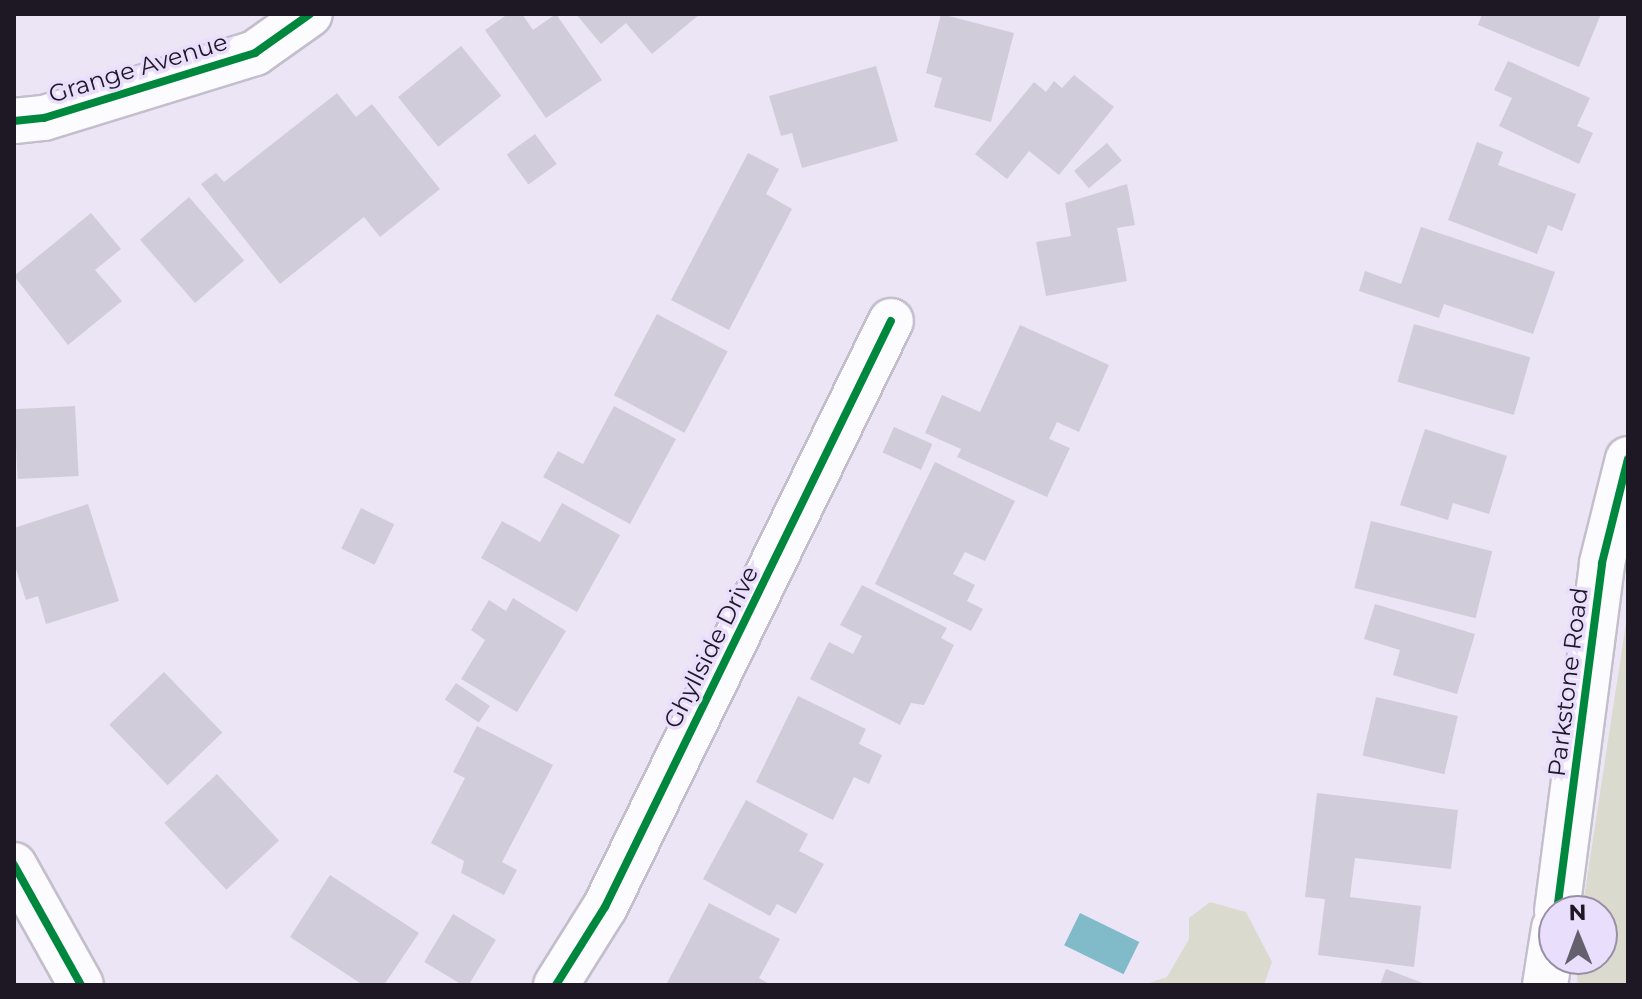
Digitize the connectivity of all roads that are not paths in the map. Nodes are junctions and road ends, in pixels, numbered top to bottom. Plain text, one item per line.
1 (310, 14) edge
2 (14, 121) edge
3 (891, 321) dead end
4 (1628, 459) edge
5 (14, 865) edge
6 (1559, 895) edge
7 (81, 985) edge
8 (556, 985) edge

1 - 2 street, Grange Avenue
3 - 8 street, Ghyllside Drive
4 - 6 street, Parkstone Road
5 - 7 street

